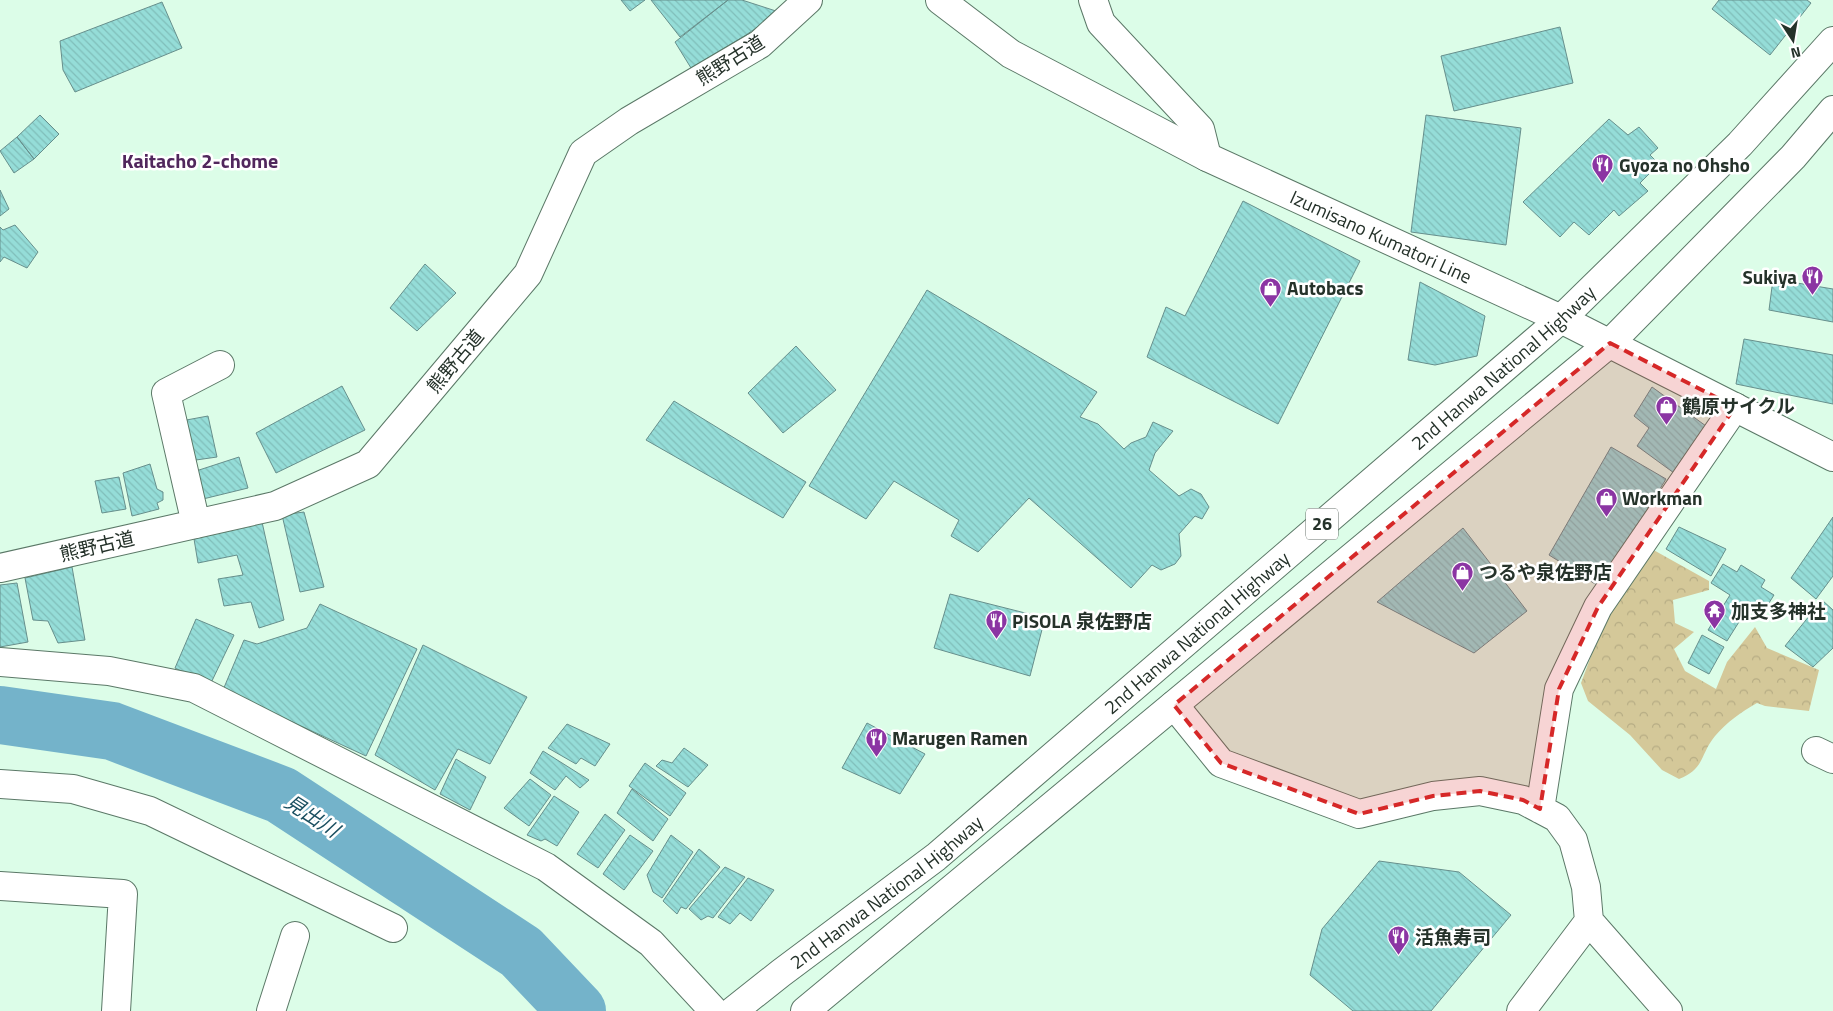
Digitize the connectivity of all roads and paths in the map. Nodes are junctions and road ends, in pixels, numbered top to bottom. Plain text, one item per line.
1 (808, 0) edge
2 (940, 0) edge
3 (1093, 0) edge
4 (1833, 41) edge
5 (1833, 110) edge
6 (1207, 156) junction
7 (1562, 319) junction
8 (1610, 343) junction
9 (220, 365) dead end
10 (1735, 407) junction
11 (1833, 457) edge
12 (196, 524) junction
13 (0, 568) edge
14 (0, 662) edge
15 (1174, 706) junction
16 (0, 784) edge
17 (1540, 809) junction
18 (0, 886) edge
19 (1589, 920) junction
20 (393, 928) dead end
21 (295, 936) dead end
22 (116, 1011) edge
23 (271, 1011) edge
24 (714, 1011) edge
25 (733, 1011) edge
26 (805, 1011) edge
27 (1521, 1011) edge
28 (1668, 1011) edge

1 - 12 main road, 熊野古道
2 - 6 main road, Izumisano Kumatori Line
3 - 6 main road
4 - 7 main road, 2nd Hanwa National Highway / 26
5 - 8 main road, 2nd Hanwa National Highway / 26
6 - 7 main road, Izumisano Kumatori Line
7 - 8 main road, Izumisano Kumatori Line
7 - 25 main road, 2nd Hanwa National Highway / 26
8 - 10 main road, Izumisano Kumatori Line
8 - 15 main road, 2nd Hanwa National Highway / 26
9 - 12 main road
10 - 11 main road, Izumisano Kumatori Line
10 - 17 main road
12 - 13 main road, 熊野古道
14 - 24 main road
15 - 17 main road
15 - 26 main road, 2nd Hanwa National Highway / 26
16 - 20 main road
17 - 19 main road
18 - 22 main road
19 - 27 main road
19 - 28 main road
21 - 23 main road

